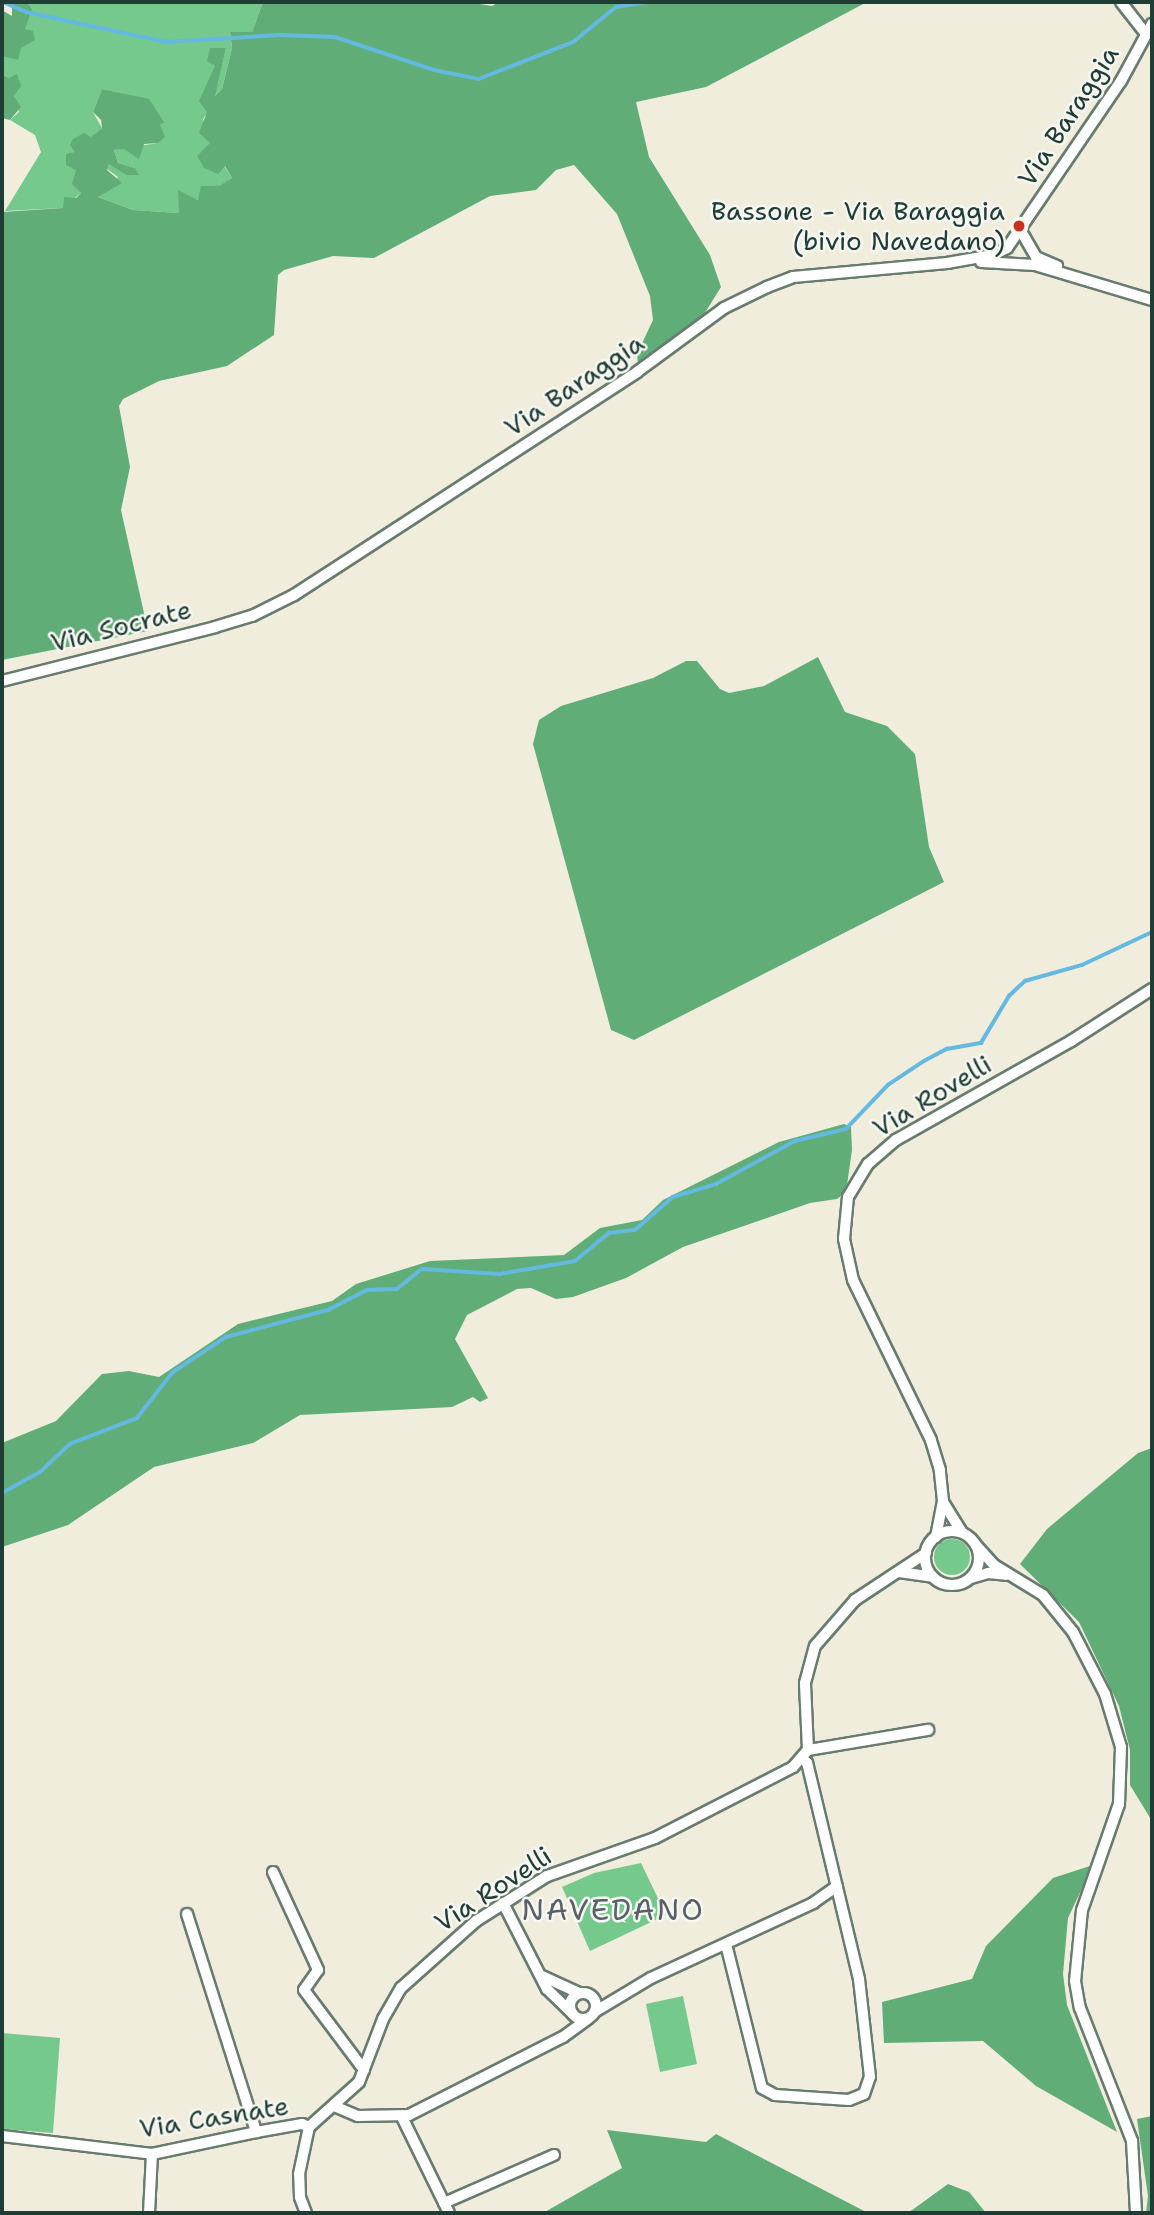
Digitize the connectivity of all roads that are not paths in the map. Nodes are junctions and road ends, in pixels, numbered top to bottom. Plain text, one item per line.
1 (1121, 2) edge
2 (1152, 24) edge
3 (1146, 34) junction
4 (1021, 231) junction
5 (1017, 262) junction
6 (947, 263) junction
7 (1083, 276) junction
8 (1152, 300) edge
9 (251, 616) joint
10 (2, 681) edge
11 (1152, 989) edge
12 (943, 1502) junction
13 (964, 1534) junction
14 (936, 1536) junction
15 (976, 1545) junction
16 (926, 1553) junction
17 (893, 1574) junction
18 (1016, 1576) junction
19 (933, 1577) junction
20 (968, 1579) junction
21 (928, 1730) dead end
22 (805, 1754) junction
23 (273, 1872) dead end
24 (837, 1886) junction
25 (503, 1903) junction
26 (187, 1914) dead end
27 (726, 1944) junction
28 (540, 1975) junction
29 (579, 1993) junction
30 (593, 1996) junction
31 (614, 1997) junction
32 (573, 2014) junction
33 (592, 2015) junction
34 (364, 2070) junction
35 (334, 2106) junction
36 (402, 2117) junction
37 (309, 2127) junction
38 (256, 2132) junction
39 (2, 2136) edge
40 (152, 2154) junction
41 (554, 2155) dead end
42 (447, 2208) edge
43 (149, 2213) edge
44 (306, 2213) edge
45 (1136, 2213) edge

1 - 3 street
2 - 3 street, Via Baraggia
3 - 4 street, Via Baraggia
4 - 5 street
4 - 6 street, Via Baraggia
4 - 7 street
5 - 6 street, Via Baraggia
5 - 7 street, Via Baraggia
6 - 9 street, Via Baraggia
7 - 8 street, Via Baraggia
9 - 10 street, Via Socrate
11 - 12 street, Via Rovelli
12 - 13 street, Via Rovelli
12 - 14 street, Via Rovelli
13 - 14 street
13 - 15 street
14 - 16 street
15 - 18 street
15 - 20 street
16 - 17 street
16 - 19 street
17 - 19 street
17 - 22 street
18 - 20 street
18 - 45 street
19 - 20 street
21 - 22 street, Via Rovelli
22 - 24 street
22 - 25 street, Via Rovelli
23 - 34 street
24 - 27 street
24 - 27 street
25 - 28 street
25 - 34 street, Via Rovelli
26 - 38 street
27 - 31 street
28 - 29 street
28 - 32 street
29 - 30 street
29 - 32 street
30 - 31 street
30 - 33 street
31 - 33 street
32 - 33 street
33 - 36 street
34 - 35 street, Via Rovelli
35 - 36 street
35 - 37 street, Via Rovelli
36 - 42 street
37 - 38 street, Via Casnate
37 - 44 street
38 - 40 street, Via Casnate
39 - 40 street, Via Casnate
40 - 43 street
41 - 42 street

